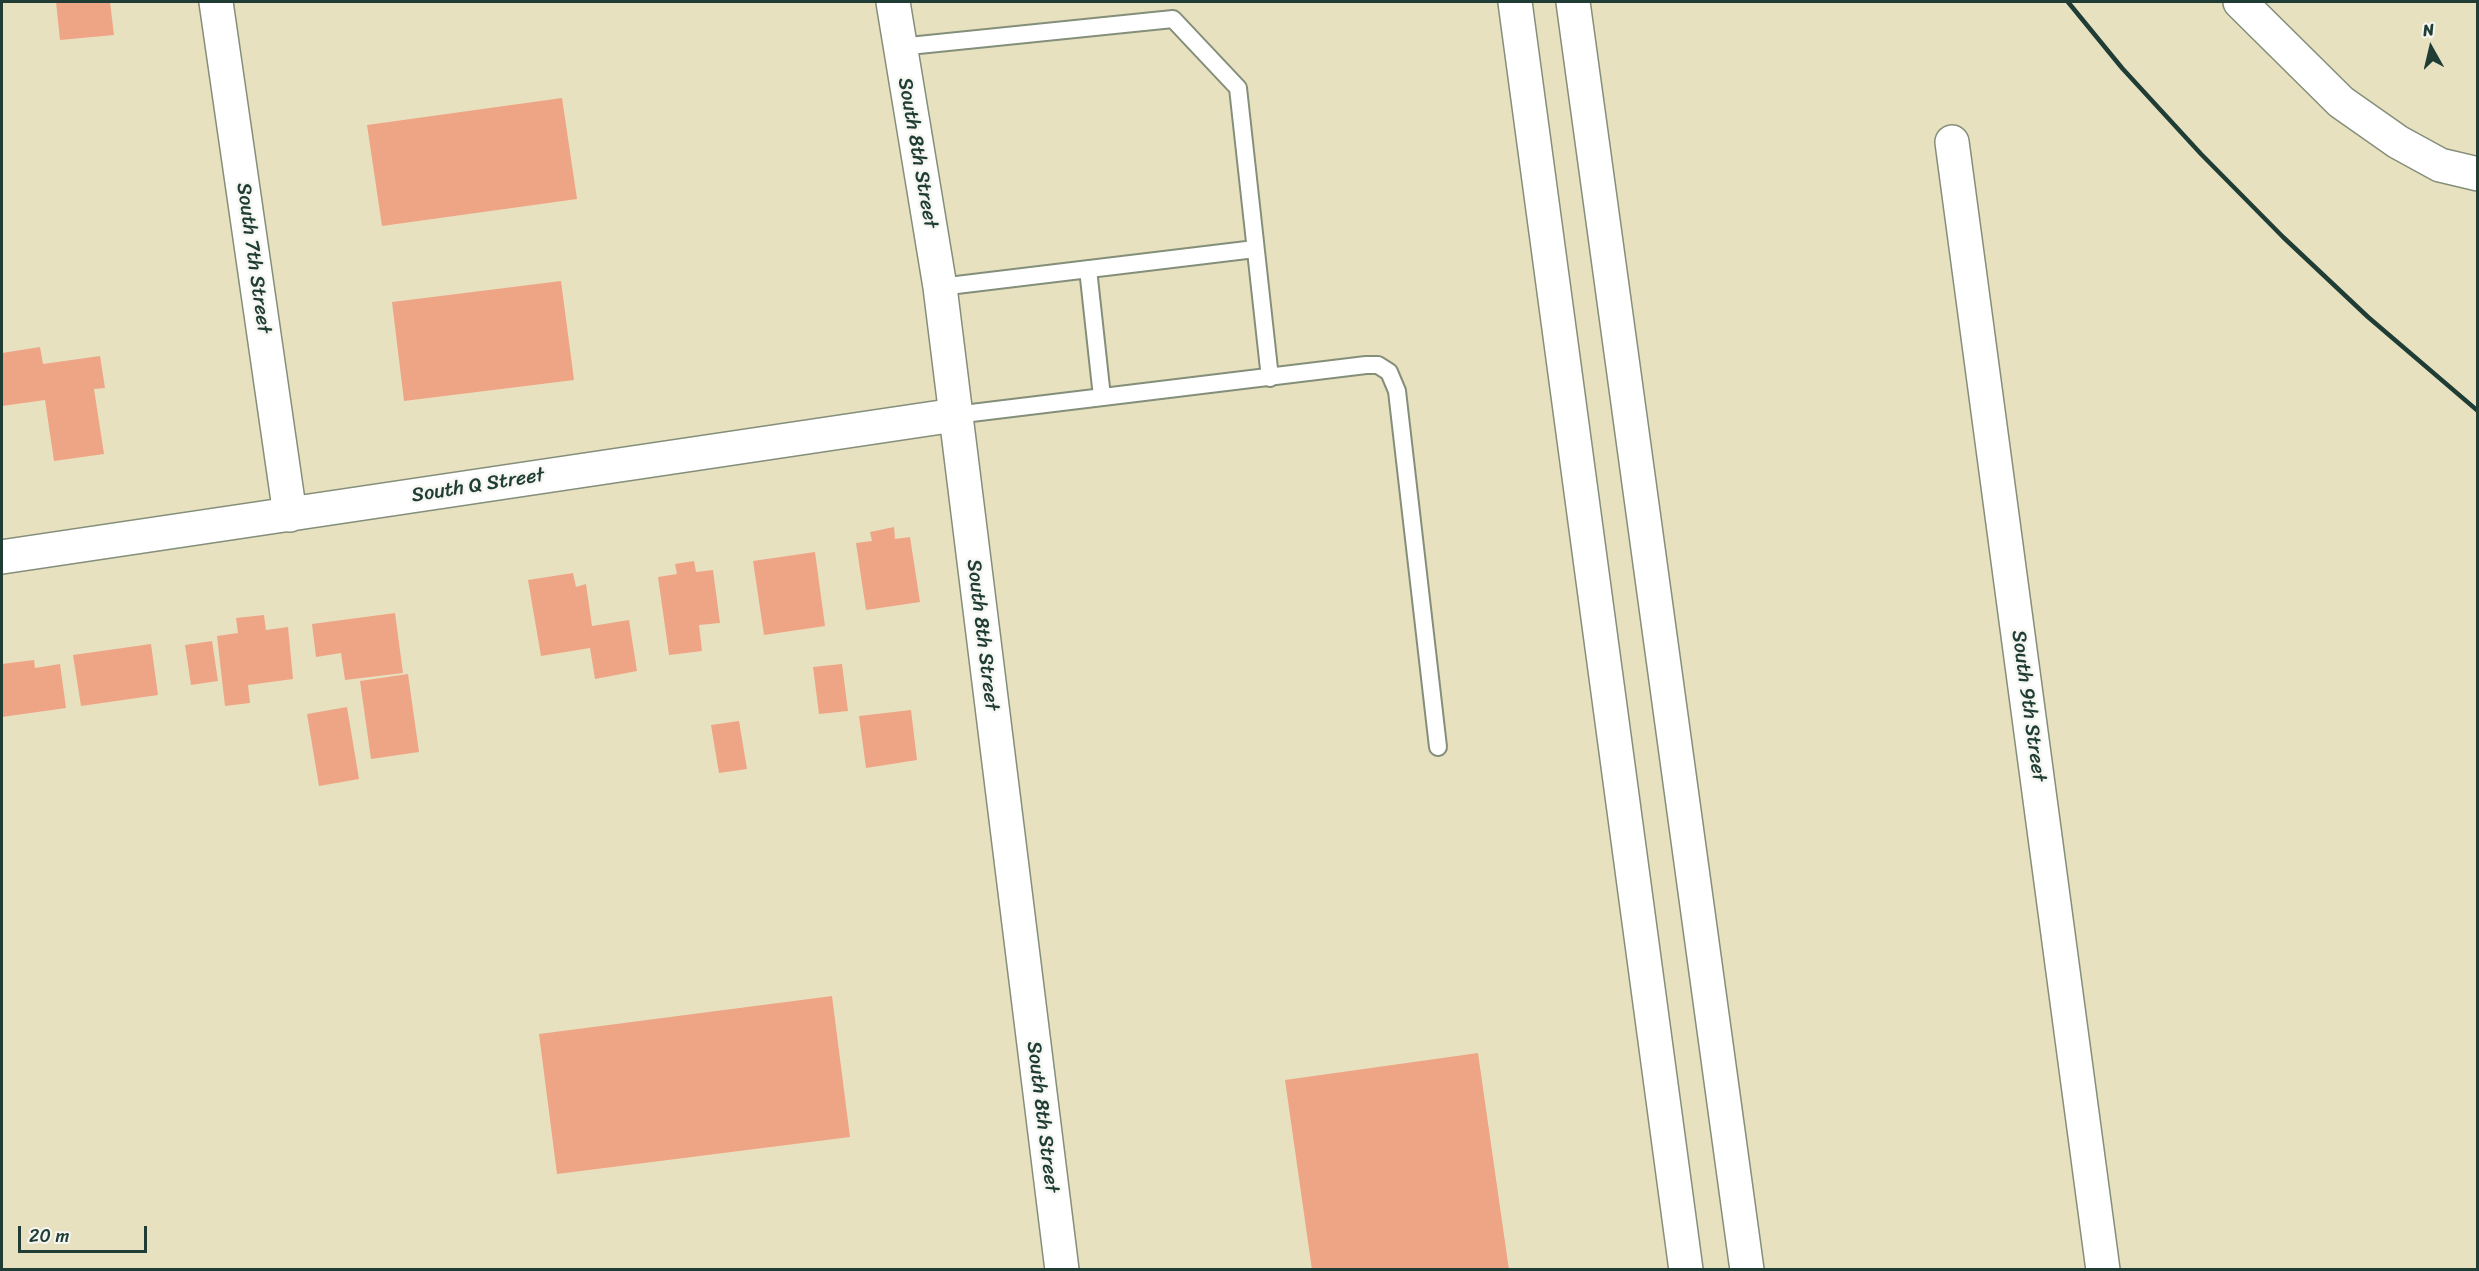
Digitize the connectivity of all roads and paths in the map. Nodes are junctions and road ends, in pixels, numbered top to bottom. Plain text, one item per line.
1 (216, 2) edge
2 (893, 2) edge
3 (1515, 2) edge
4 (1573, 2) edge
5 (2240, 2) edge
6 (899, 47) junction
7 (1952, 142) dead end
8 (2478, 174) edge
9 (1256, 249) junction
10 (1088, 269) junction
11 (940, 287) junction
12 (1270, 378) junction
13 (1102, 397) junction
14 (955, 415) junction
15 (290, 515) junction
16 (2, 557) edge
17 (1438, 747) dead end
18 (1062, 1269) edge
19 (1686, 1269) edge
20 (1747, 1269) edge
21 (2103, 1269) edge

1 - 15 main road, South 7th Street
2 - 6 main road, South 8th Street
3 - 19 main road
4 - 20 main road
5 - 8 main road
6 - 9 lane
6 - 11 main road, South 8th Street
7 - 21 main road, South 9th Street
9 - 10 lane
9 - 12 lane
10 - 11 lane
10 - 13 lane
11 - 14 main road, South 8th Street
12 - 13 lane
12 - 17 lane
13 - 14 lane
14 - 15 main road, South Q Street
14 - 18 main road, South 8th Street
15 - 16 main road, South Q Street

